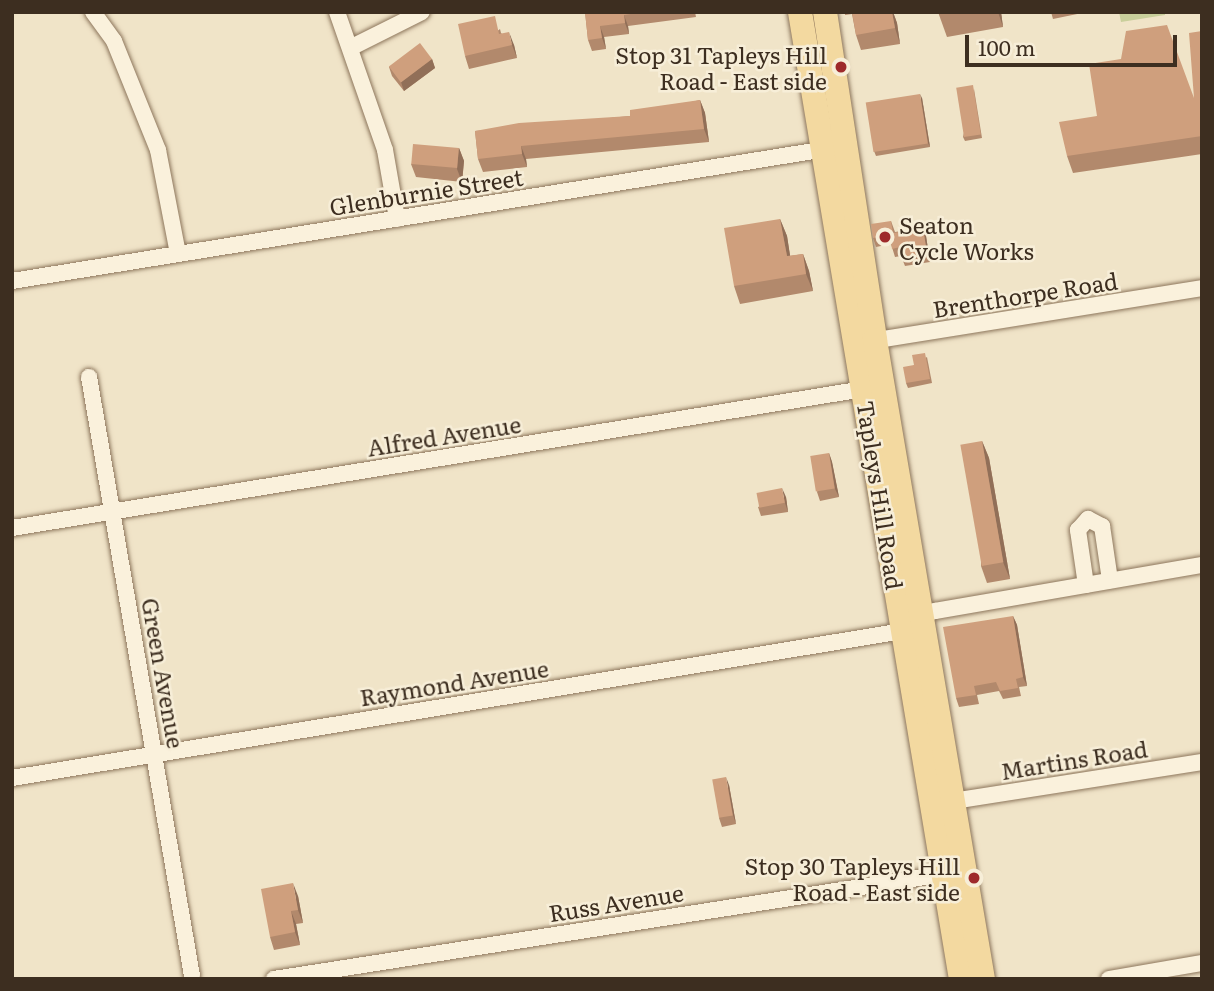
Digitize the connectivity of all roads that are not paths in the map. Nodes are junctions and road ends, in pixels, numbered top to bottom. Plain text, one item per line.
1 (93, 12) edge
2 (337, 12) edge
3 (422, 12) edge
4 (800, 12) edge
5 (825, 12) edge
6 (352, 47) junction
7 (835, 148) junction
8 (397, 219) junction
9 (178, 254) junction
10 (12, 281) edge
11 (1202, 288) edge
12 (865, 342) junction
13 (89, 377) dead end
14 (873, 387) junction
15 (114, 512) junction
16 (12, 528) edge
17 (1202, 565) edge
18 (1110, 580) junction
19 (1086, 585) junction
20 (912, 623) junction
21 (155, 755) junction
22 (1202, 762) edge
23 (12, 778) edge
24 (953, 801) junction
25 (954, 872) junction
26 (1202, 963) edge
27 (193, 978) edge
28 (274, 979) edge
29 (961, 979) edge
30 (983, 979) edge
31 (1109, 979) edge

1 - 9 street
2 - 6 street
3 - 6 street
4 - 7 main road, Tapleys Hill Road
5 - 7 main road, Tapleys Hill Road
6 - 8 street
7 - 8 street, Glenburnie Street
7 - 12 main road, Tapleys Hill Road
8 - 9 street, Glenburnie Street
9 - 10 street, Glenburnie Street
11 - 12 street, Brenthorpe Road
12 - 14 main road, Tapleys Hill Road
13 - 15 street, Green Avenue
14 - 15 street, Alfred Avenue
14 - 20 main road, Tapleys Hill Road
15 - 16 street, Alfred Avenue
15 - 21 street, Green Avenue
17 - 18 street, Raymond Avenue
18 - 19 street, Raymond Avenue
18 - 19 street
19 - 20 street, Raymond Avenue
20 - 21 street, Raymond Avenue
20 - 24 main road, Tapleys Hill Road
20 - 25 main road, Tapleys Hill Road
21 - 23 street, Raymond Avenue
21 - 27 street, Green Avenue
22 - 24 street, Martins Road
24 - 25 main road, Tapleys Hill Road
25 - 28 street, Russ Avenue
25 - 29 main road, Tapleys Hill Road
25 - 30 main road, Tapleys Hill Road
26 - 31 street

